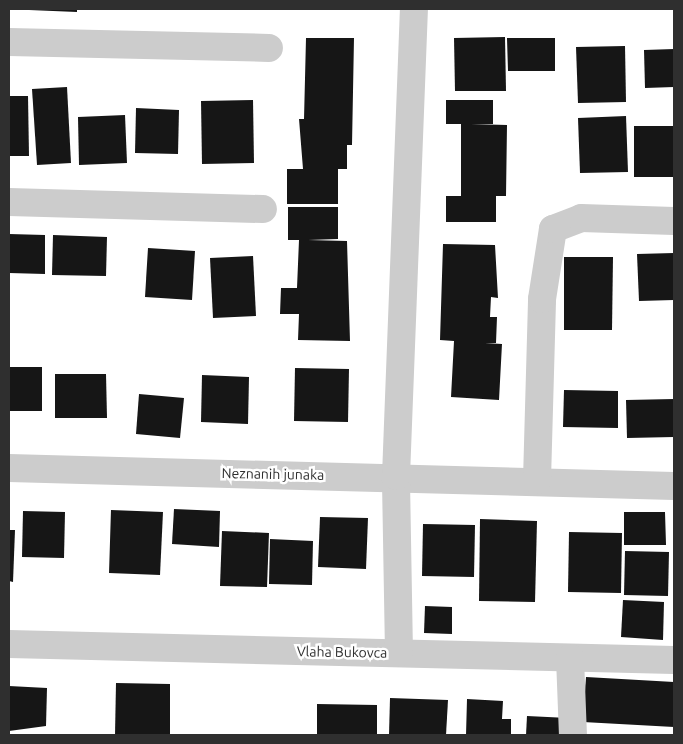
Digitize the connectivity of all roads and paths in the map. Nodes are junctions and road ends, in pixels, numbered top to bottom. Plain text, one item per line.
1 (414, 9) edge
2 (9, 42) edge
3 (269, 48) dead end
4 (9, 202) edge
5 (263, 209) dead end
6 (674, 221) edge
7 (9, 468) edge
8 (396, 476) junction
9 (537, 480) junction
10 (674, 486) edge
11 (9, 644) edge
12 (399, 653) junction
13 (570, 658) junction
14 (674, 660) edge
15 (573, 735) edge

1 - 8 street
2 - 3 street
4 - 5 street
6 - 9 street
7 - 8 street, Neznanih junaka
8 - 9 street, Neznanih junaka
8 - 12 street
9 - 10 street, Neznanih junaka
11 - 12 street, Vlaha Bukovca
12 - 13 street, Vlaha Bukovca
13 - 14 street, Vlaha Bukovca
13 - 15 street

